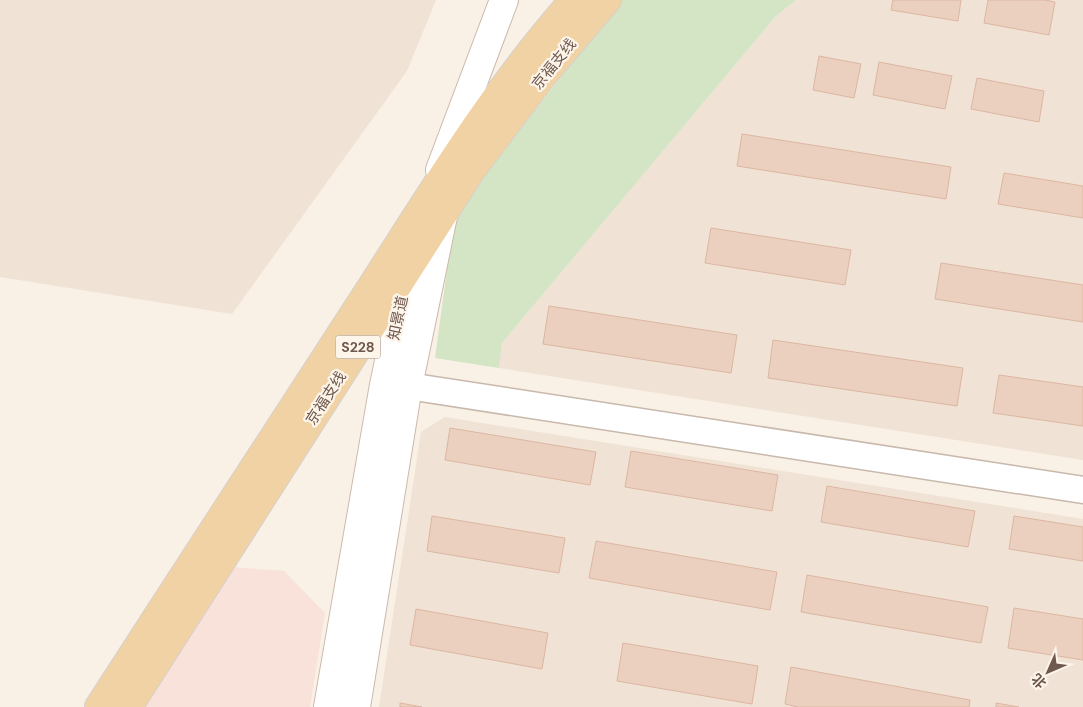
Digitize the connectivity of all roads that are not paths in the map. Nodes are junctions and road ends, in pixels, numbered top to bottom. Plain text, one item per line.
1 (504, 0) edge
2 (524, 0) edge
3 (574, 0) edge
4 (606, 0) edge
5 (471, 135) junction
6 (436, 206) junction
7 (408, 266) junction
8 (396, 386) junction
9 (1083, 490) edge
10 (99, 707) edge
11 (128, 707) edge
12 (328, 707) edge
13 (356, 707) edge

1 - 6 main road, 知景道
2 - 5 main road
3 - 5 main road, 京福支线 / S228
4 - 6 main road, 京福支线 / S228
5 - 6 main road, 京福支线 / S228
6 - 7 main road, 知景道
6 - 8 main road, 知景道
6 - 10 main road, 京福支线 / S228
7 - 8 main road, 知景道
7 - 11 main road, 京福支线 / S228
8 - 9 street
8 - 12 main road, 知景道
8 - 13 main road, 知景道

